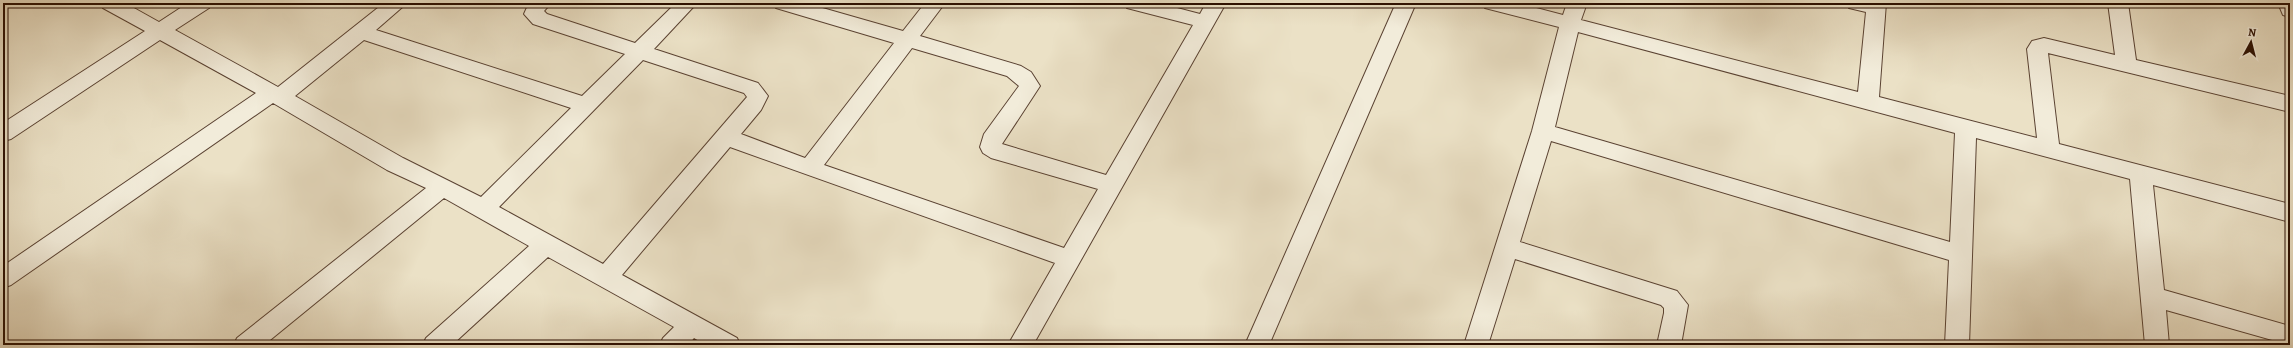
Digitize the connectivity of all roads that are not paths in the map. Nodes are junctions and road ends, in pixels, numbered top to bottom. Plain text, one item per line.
1 (110, 3) edge
2 (202, 3) edge
3 (397, 3) edge
4 (541, 3) edge
5 (687, 3) edge
6 (783, 3) edge
7 (935, 3) edge
8 (1134, 3) edge
9 (1216, 3) edge
10 (1406, 3) edge
11 (1492, 3) edge
12 (1577, 3) edge
13 (1856, 3) edge
14 (2118, 3) edge
15 (2288, 3) edge
16 (1875, 5) edge
17 (2290, 10) edge
18 (1205, 22) junction
19 (1570, 24) junction
20 (161, 31) junction
21 (361, 32) junction
22 (906, 41) junction
23 (639, 51) junction
24 (2126, 63) junction
25 (276, 95) junction
26 (1868, 102) junction
27 (2290, 104) edge
28 (586, 105) junction
29 (1966, 128) junction
30 (1543, 131) junction
31 (3, 132) edge
32 (726, 137) junction
33 (2049, 150) junction
34 (809, 168) junction
35 (2141, 174) junction
36 (1112, 185) junction
37 (443, 187) junction
38 (483, 209) junction
39 (2290, 213) edge
40 (547, 244) junction
41 (1507, 247) junction
42 (1960, 254) junction
43 (1069, 259) junction
44 (606, 277) junction
45 (3, 278) edge
46 (2152, 296) junction
47 (691, 325) junction
48 (2290, 336) edge
49 (246, 345) edge
50 (435, 345) edge
51 (672, 345) edge
52 (728, 345) edge
53 (1020, 345) edge
54 (1257, 345) edge
55 (1476, 345) edge
56 (1669, 345) edge
57 (1957, 345) edge
58 (2157, 345) edge

1 - 20 street
2 - 20 street
3 - 21 street
4 - 23 street
5 - 23 street
6 - 22 street
7 - 22 street
8 - 18 street
9 - 18 street
10 - 54 street
11 - 19 street
12 - 19 street
13 - 16 street
14 - 24 street
15 - 17 street
16 - 26 street
18 - 36 street
19 - 26 street
19 - 30 street
20 - 25 street
20 - 31 street
21 - 25 street
21 - 28 street
22 - 34 street
22 - 36 street
23 - 28 street
23 - 32 street
24 - 27 street
24 - 33 street
25 - 37 street
25 - 45 street
26 - 29 street
28 - 38 street
29 - 33 street
29 - 42 street
30 - 41 street
30 - 42 street
32 - 34 street
32 - 44 street
33 - 35 street
34 - 43 street
35 - 39 street
35 - 46 street
36 - 43 street
37 - 38 street
37 - 49 street
38 - 40 street
40 - 44 street
40 - 50 street
41 - 55 street
41 - 56 street
42 - 57 street
43 - 53 street
44 - 47 street
46 - 48 street
46 - 58 street
47 - 51 street
47 - 52 street

